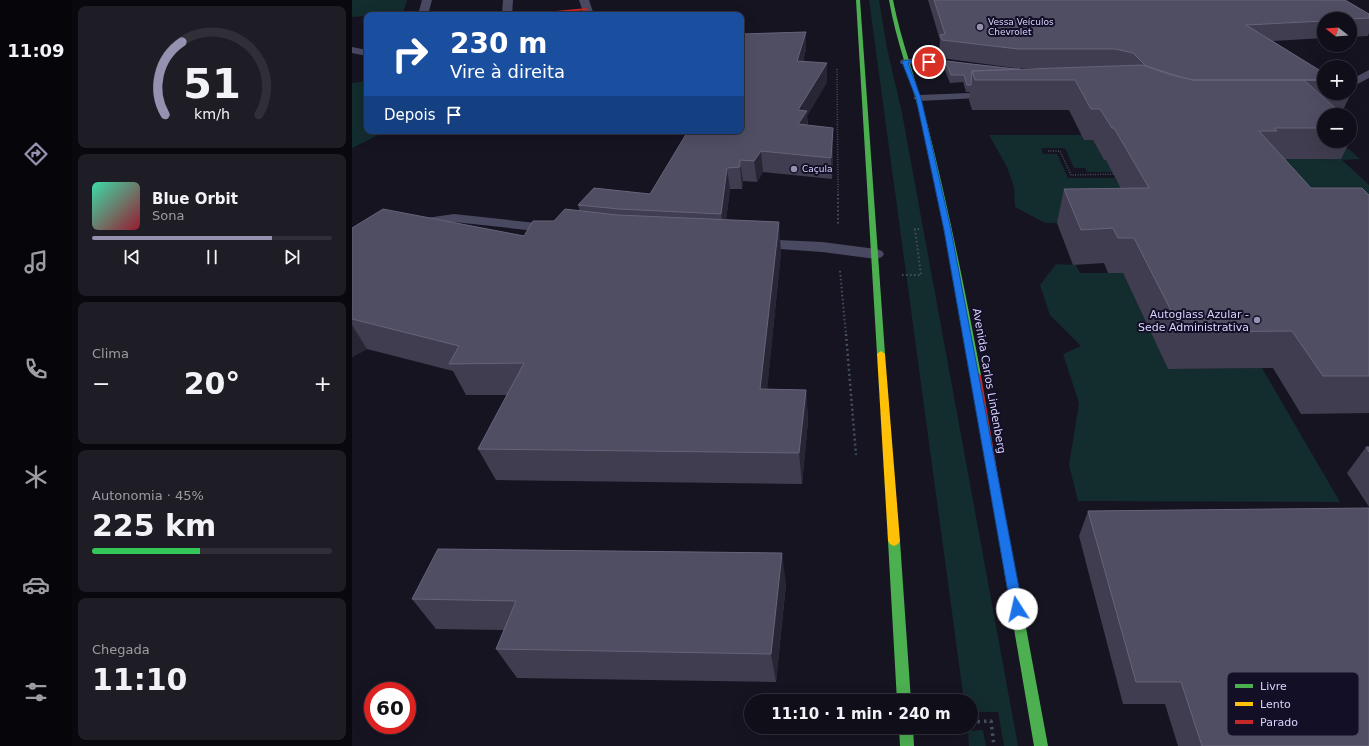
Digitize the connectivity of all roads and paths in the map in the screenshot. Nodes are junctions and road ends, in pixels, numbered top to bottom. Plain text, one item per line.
1 (427, 0) edge
2 (508, 0) edge
3 (858, 0) edge
4 (891, 0) edge
5 (586, 8) edge
6 (424, 12) edge
7 (507, 12) edge
8 (546, 12) edge
9 (352, 50) edge
10 (364, 52) edge
11 (837, 62) dead end
12 (905, 62) junction
13 (980, 69) edge
14 (1369, 73) edge
15 (1357, 81) edge
16 (1006, 95) edge
17 (919, 98) junction
18 (1048, 151) dead end
19 (1120, 180) dead end
20 (401, 226) edge
21 (948, 230) junction
22 (569, 231) edge
23 (743, 244) edge
24 (838, 249) junction
25 (876, 254) junction
26 (877, 274) junction
27 (857, 463) dead end
28 (904, 694) edge
29 (978, 722) edge
30 (906, 734) edge
31 (907, 746) edge
32 (994, 746) edge
33 (1041, 746) edge

1 - 6 street
2 - 7 street
3 - 25 main road
4 - 12 main road, Avenida Carlos Lindenberg
5 - 8 main road
9 - 10 street
11 - 24 path
12 - 13 lane
12 - 17 main road, Avenida Carlos Lindenberg
14 - 15 lane
16 - 17 lane
17 - 21 main road, Avenida Carlos Lindenberg
18 - 19 path
20 - 22 lane
21 - 26 path
21 - 33 main road, Avenida Carlos Lindenberg
23 - 24 lane
24 - 25 lane
24 - 27 path
25 - 26 main road
26 - 28 main road
29 - 32 path
30 - 31 main road

